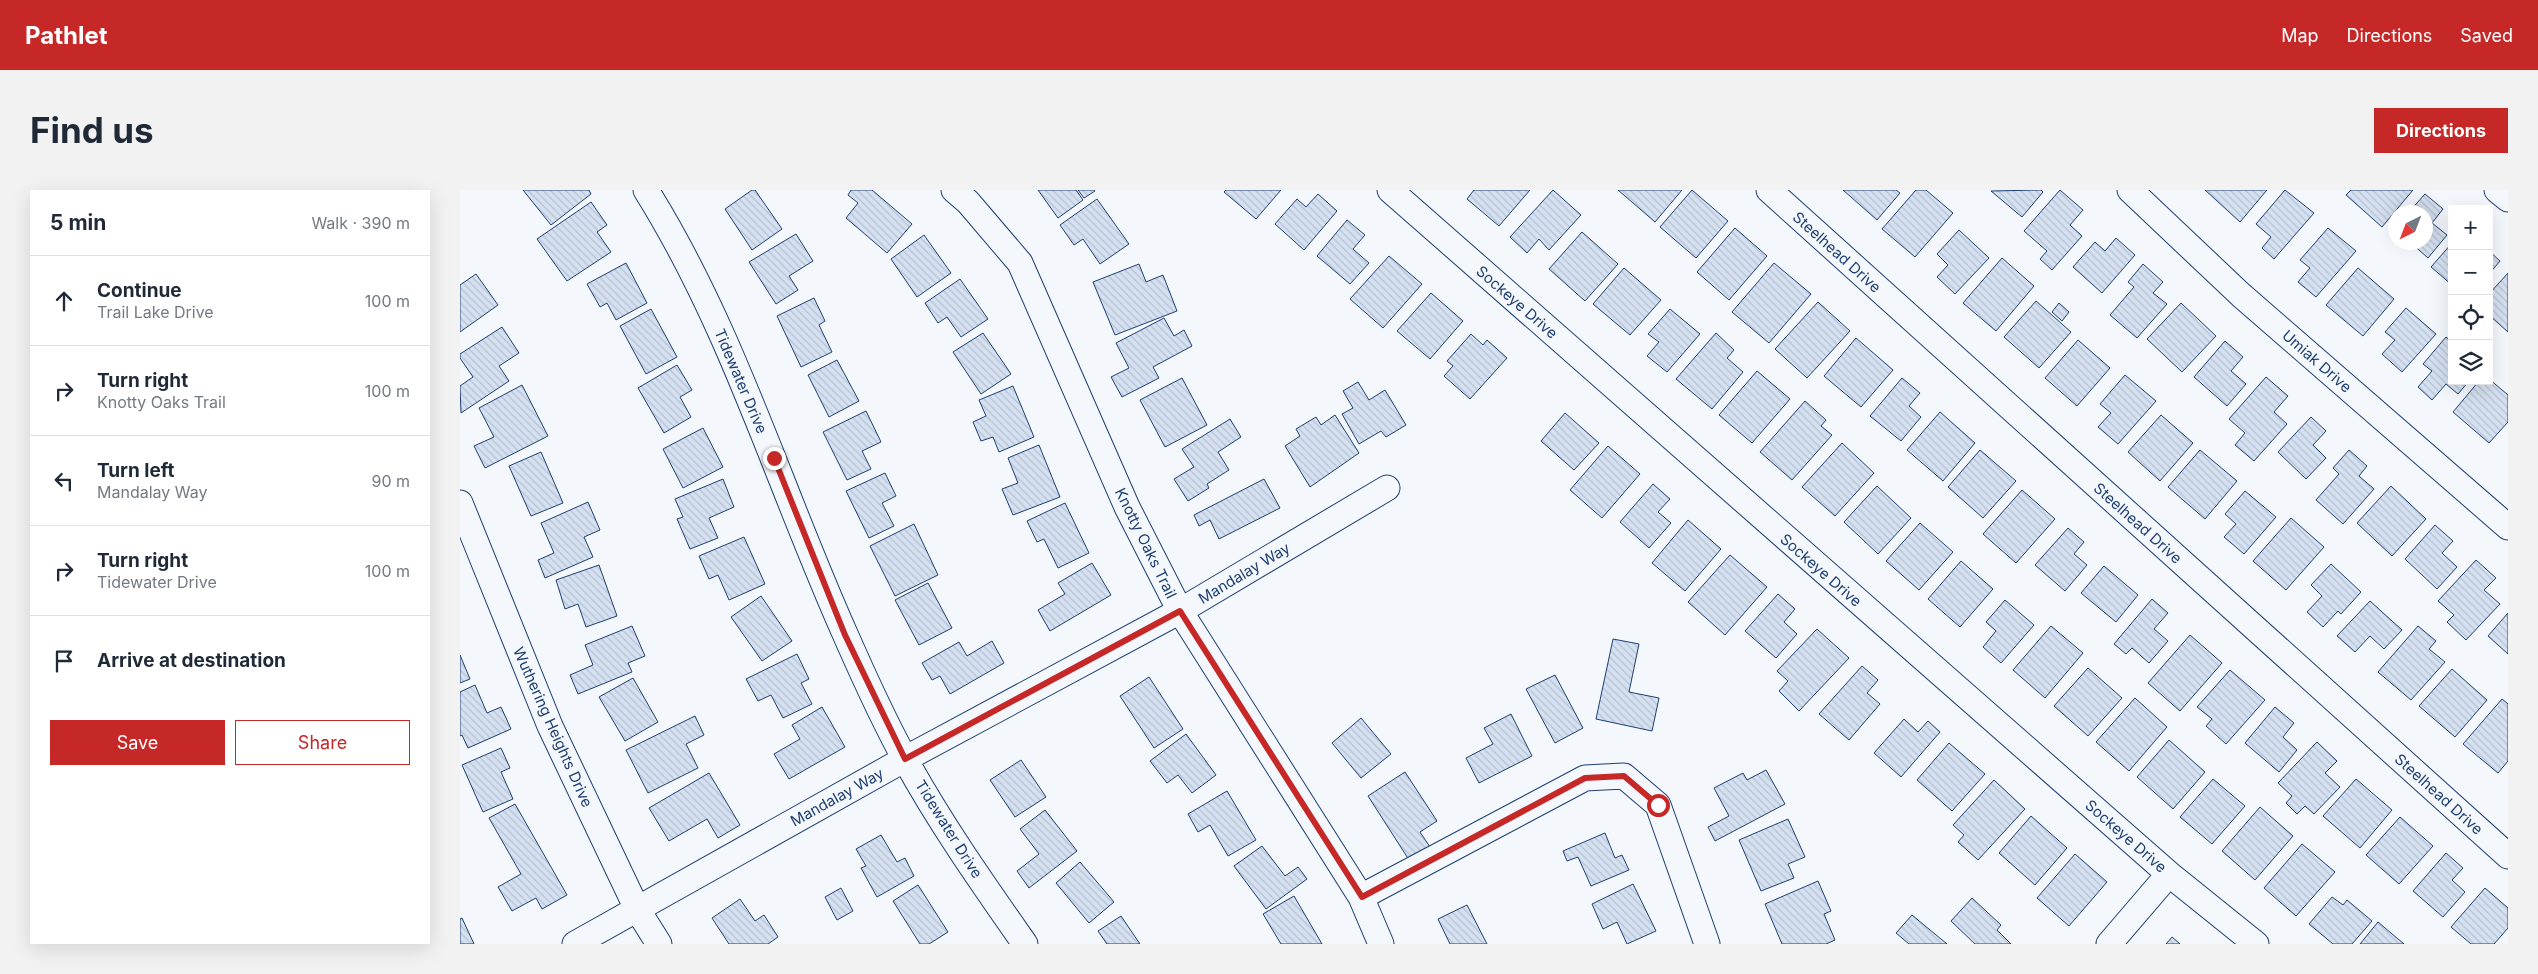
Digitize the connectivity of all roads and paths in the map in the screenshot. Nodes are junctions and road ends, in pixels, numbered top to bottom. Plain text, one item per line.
1 (646, 190) edge
2 (954, 190) edge
3 (1390, 190) edge
4 (1769, 190) edge
5 (2130, 190) edge
6 (2497, 190) edge
7 (2508, 199) edge
8 (1386, 488) dead end
9 (460, 503) edge
10 (2508, 527) edge
11 (1180, 611) junction
12 (905, 759) junction
13 (2508, 856) edge
14 (2169, 874) junction
15 (1362, 897) junction
16 (637, 909) junction
17 (575, 944) edge
18 (660, 944) edge
19 (1025, 944) edge
20 (1381, 944) edge
21 (1707, 944) edge
22 (2109, 944) edge
23 (2256, 944) edge

1 - 12 street, Tidewater Drive
2 - 11 street, Knotty Oaks Trail
3 - 14 street, Sockeye Drive
4 - 13 street, Steelhead Drive
5 - 10 street, Umiak Drive
6 - 7 street
8 - 11 street, Mandalay Way
9 - 16 street, Wuthering Heights Drive
11 - 12 street, Mandalay Way
11 - 15 street, Knotty Oaks Trail
12 - 16 street, Mandalay Way
12 - 19 street, Tidewater Drive
14 - 22 street
14 - 23 street, Sockeye Drive
15 - 20 street, Knotty Oaks Trail
15 - 21 street
16 - 17 street, Mandalay Way
16 - 18 street, Wuthering Heights Drive

